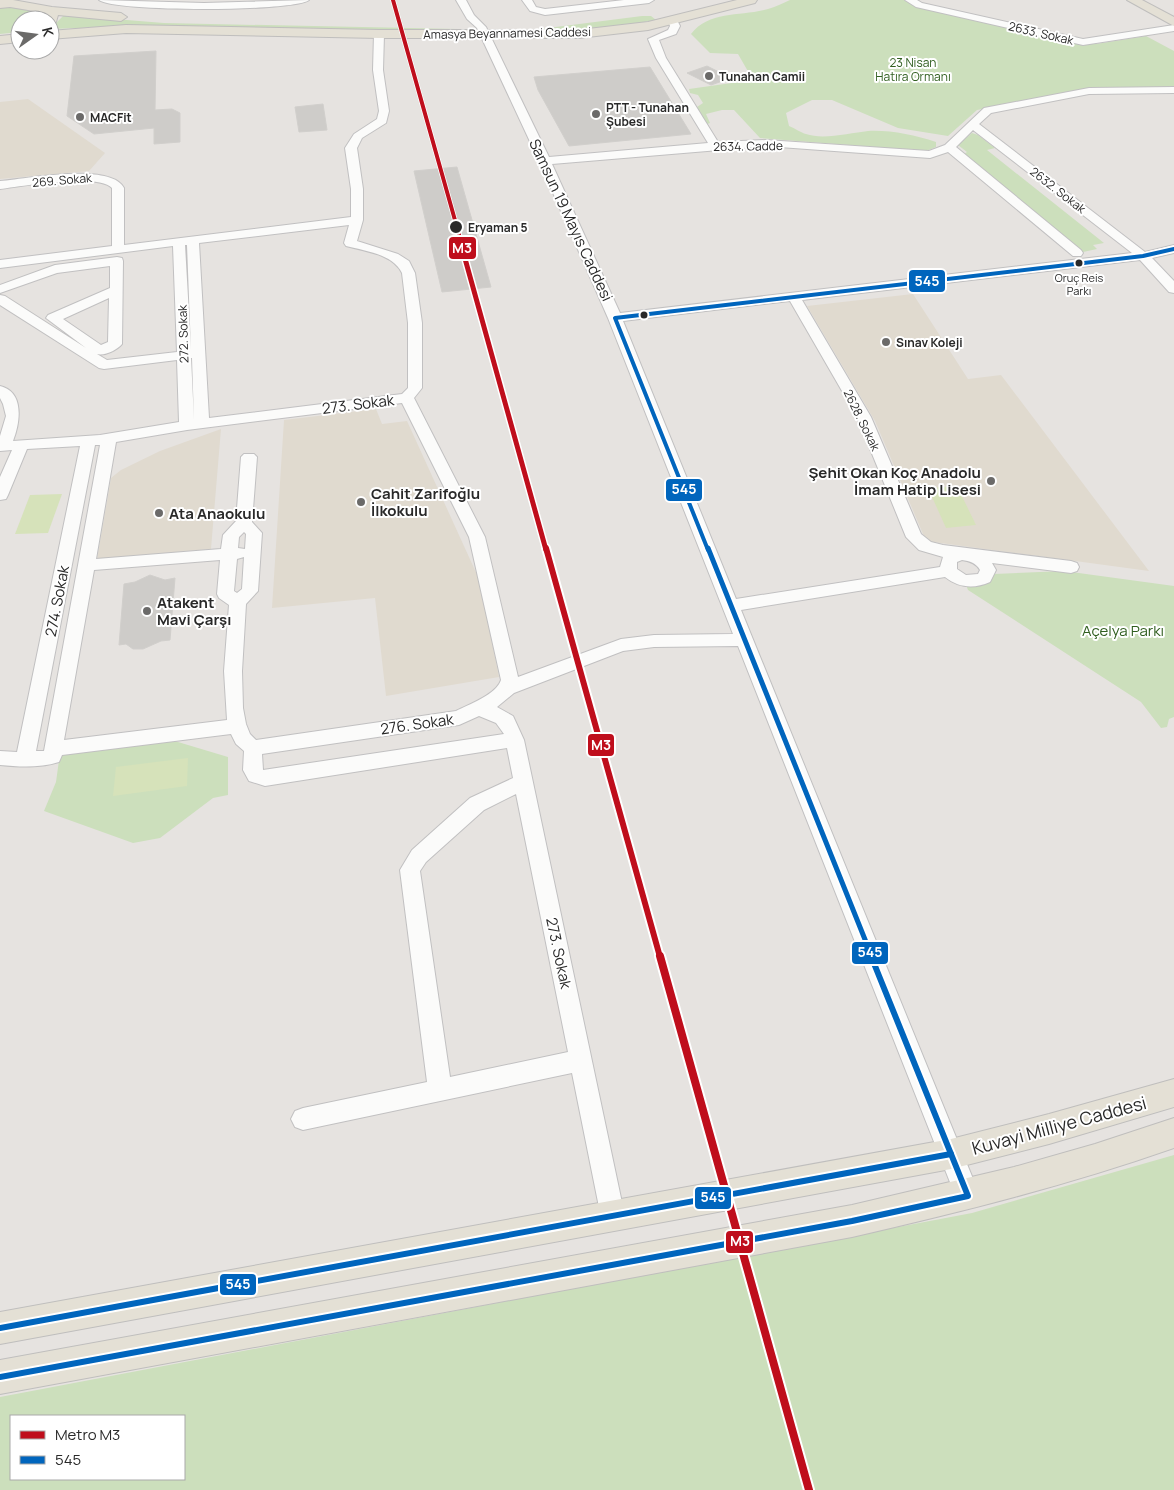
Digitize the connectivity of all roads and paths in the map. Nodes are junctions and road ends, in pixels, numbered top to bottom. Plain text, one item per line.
1 (104, 0) edge
2 (304, 0) edge
3 (461, 0) edge
4 (527, 0) edge
5 (706, 0) edge
6 (751, 0) edge
7 (910, 0) edge
8 (1133, 0) edge
9 (1150, 0) edge
10 (6, 3) edge
11 (655, 6) edge
12 (30, 10) edge
13 (1174, 13) edge
14 (630, 15) dead end
15 (60, 16) edge
16 (611, 18) dead end
17 (673, 20) junction
18 (1174, 22) edge
19 (1174, 28) edge
20 (483, 31) junction
21 (60, 34) edge
22 (379, 34) junction
23 (1174, 90) edge
24 (972, 124) junction
25 (715, 146) junction
26 (949, 147) junction
27 (545, 161) junction
28 (0, 185) edge
29 (357, 220) junction
30 (186, 242) junction
31 (1174, 249) edge
32 (118, 250) junction
33 (1077, 253) dead end
34 (1143, 256) junction
35 (1174, 258) edge
36 (0, 264) edge
37 (0, 289) edge
38 (1174, 289) edge
39 (117, 290) junction
40 (794, 297) junction
41 (0, 298) edge
42 (616, 318) junction
43 (199, 353) junction
44 (184, 355) junction
45 (0, 390) edge
46 (407, 398) junction
47 (202, 423) junction
48 (186, 425) junction
49 (109, 438) junction
50 (88, 441) junction
51 (2, 446) edge
52 (22, 446) junction
53 (249, 458) dead end
54 (0, 495) edge
55 (244, 523) junction
56 (253, 552) junction
57 (229, 554) junction
58 (971, 555) junction
59 (87, 565) junction
60 (1070, 567) dead end
61 (949, 571) junction
62 (238, 602) junction
63 (731, 606) junction
64 (745, 640) junction
65 (508, 688) junction
66 (478, 709) junction
67 (237, 726) junction
68 (515, 740) junction
69 (253, 748) junction
70 (53, 753) junction
71 (0, 758) edge
72 (25, 760) junction
73 (523, 782) junction
74 (581, 1060) junction
75 (440, 1090) junction
76 (1174, 1093) edge
77 (303, 1119) dead end
78 (1174, 1133) edge
79 (951, 1154) junction
80 (968, 1196) junction
81 (613, 1217) junction
82 (0, 1328) edge
83 (0, 1376) edge

1 - 2 street
3 - 20 street, Samsun 19 Mayıs Caddesi
4 - 11 street
5 - 11 main road
6 - 17 main road, Amasya Beyannamesi Caddesi
7 - 19 street, 2633. Sokak
8 - 18 main road
9 - 13 main road
10 - 12 main road, Amasya Beyannamesi Caddesi
11 - 14 main road
11 - 17 main road
15 - 20 main road, Amasya Beyannamesi Caddesi
16 - 20 main road, Amasya Beyannamesi Caddesi
17 - 20 main road, Amasya Beyannamesi Caddesi
17 - 25 street
20 - 22 main road, Amasya Beyannamesi Caddesi
20 - 27 street, Samsun 19 Mayıs Caddesi
21 - 22 main road, Amasya Beyannamesi Caddesi
22 - 29 street
23 - 24 street
24 - 26 street
24 - 34 street, 2632. Sokak
25 - 26 street, 2634. Cadde
25 - 27 street, 2634. Cadde
26 - 33 street
27 - 42 street, Samsun 19 Mayıs Caddesi
28 - 32 street, 269. Sokak
29 - 30 street
29 - 46 street
30 - 32 street
30 - 43 street, 272. Sokak
30 - 44 street, 272. Sokak
31 - 34 street
32 - 36 street
34 - 35 street
34 - 38 street, 2632. Sokak
34 - 40 street
37 - 39 street
39 - 39 street
40 - 42 street
40 - 58 street, 2628. Sokak
41 - 44 street
42 - 63 street, Samsun 19 Mayıs Caddesi
43 - 44 street
43 - 47 street, 272. Sokak
44 - 48 street, 272. Sokak
45 - 51 street
46 - 47 street, 273. Sokak
46 - 65 street, 273. Sokak
47 - 48 street, 273. Sokak
48 - 49 street, 273. Sokak
49 - 50 street, 273. Sokak
49 - 59 street, 274. Sokak
50 - 52 street, 273. Sokak
50 - 72 street, 274. Sokak
51 - 52 street, 273. Sokak
52 - 54 street
53 - 55 street
55 - 56 street
55 - 57 street
56 - 57 street
56 - 62 street
57 - 59 street
57 - 62 street
58 - 60 street
58 - 61 street
58 - 61 street
59 - 70 street, 274. Sokak
61 - 63 street
62 - 67 street
63 - 64 street, Samsun 19 Mayıs Caddesi
64 - 65 street, 276. Sokak
64 - 79 street, Samsun 19 Mayıs Caddesi
65 - 66 street, 276. Sokak
66 - 68 street, 273. Sokak
66 - 69 street, 276. Sokak
67 - 69 street
67 - 70 street
68 - 69 street, 276. Sokak
68 - 73 street, 273. Sokak
70 - 72 street
71 - 72 street
73 - 74 street, 273. Sokak
73 - 75 street
74 - 75 street
74 - 81 street, 273. Sokak
75 - 77 street
76 - 79 main road, Kuvayi Milliye Caddesi
78 - 80 main road
79 - 80 street, Samsun 19 Mayıs Caddesi
79 - 81 main road, Kuvayi Milliye Caddesi
80 - 83 main road
81 - 82 main road, Kuvayi Milliye Caddesi

